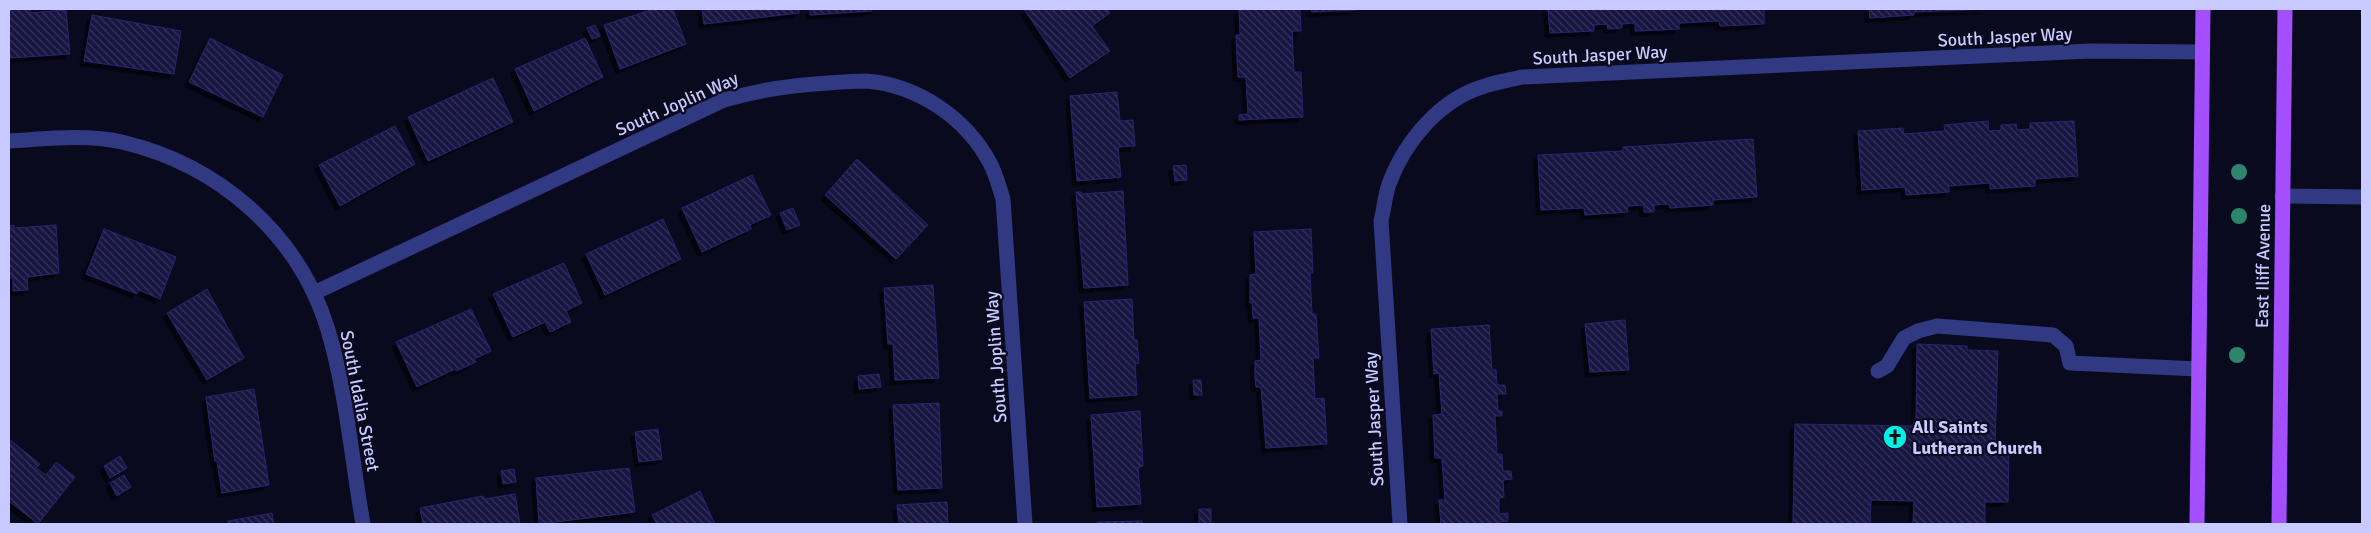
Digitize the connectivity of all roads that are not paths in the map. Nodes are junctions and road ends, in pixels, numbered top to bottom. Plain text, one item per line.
1 (2203, 9) edge
2 (2286, 9) edge
3 (2202, 52) junction
4 (9, 141) edge
5 (2282, 196) junction
6 (2362, 197) edge
7 (314, 293) junction
8 (2198, 369) junction
9 (1878, 371) dead end
10 (362, 524) edge
11 (1025, 524) edge
12 (1400, 524) edge
13 (2197, 524) edge
14 (2278, 524) edge

1 - 3 main road
2 - 5 main road, East Iliff Avenue
3 - 8 main road
3 - 12 street, South Jasper Way
4 - 7 street, South Idalia Street
5 - 6 street
5 - 14 main road, East Iliff Avenue
7 - 10 street, South Idalia Street
7 - 11 street, South Joplin Way
8 - 9 street
8 - 13 main road

